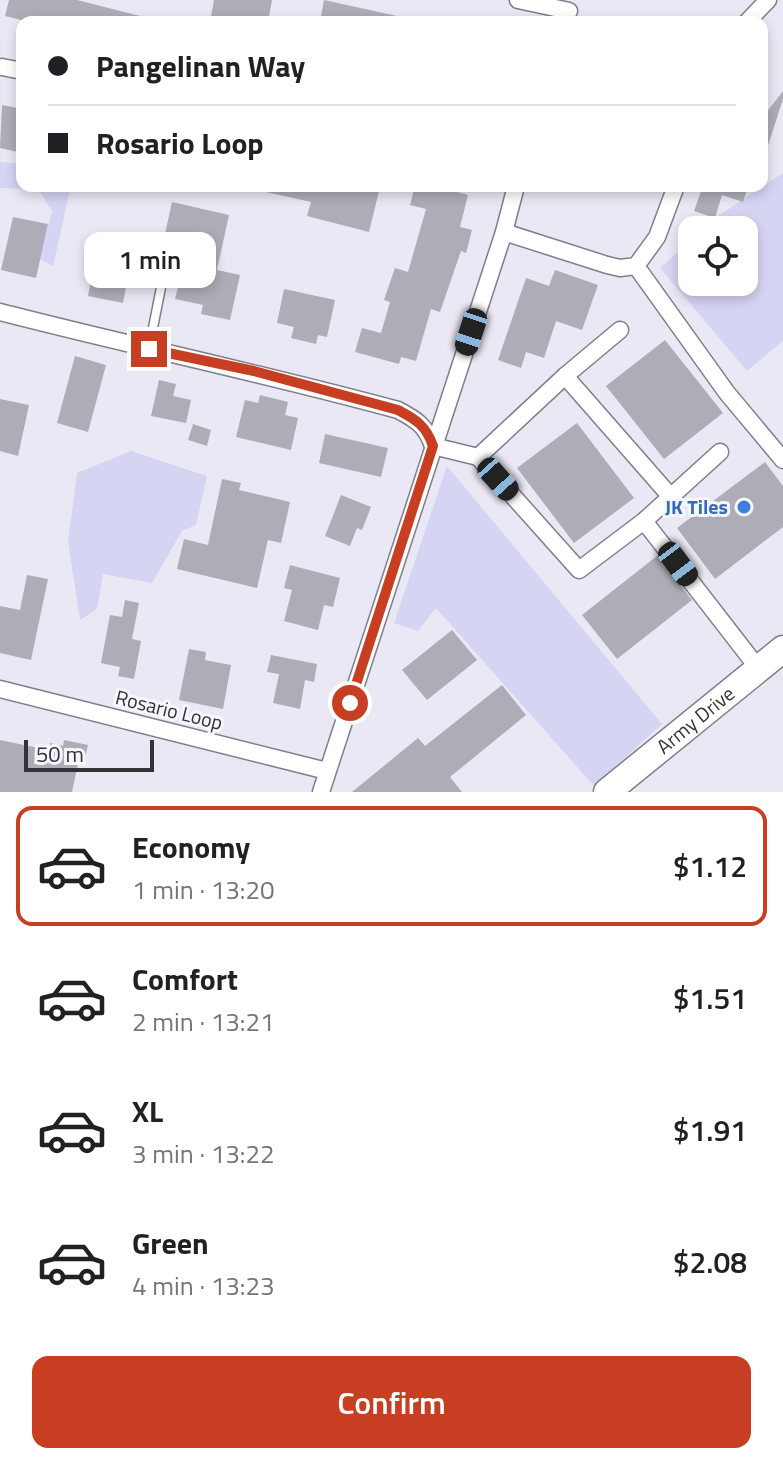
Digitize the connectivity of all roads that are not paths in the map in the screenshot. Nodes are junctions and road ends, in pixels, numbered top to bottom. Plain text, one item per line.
1 (518, 0) edge
2 (768, 0) edge
3 (569, 11) edge
4 (753, 16) edge
5 (514, 192) edge
6 (674, 192) edge
7 (504, 232) junction
8 (198, 250) dead end
9 (636, 266) junction
10 (0, 312) edge
11 (620, 330) dead end
12 (149, 349) junction
13 (565, 376) junction
14 (433, 446) junction
15 (720, 452) dead end
16 (478, 457) junction
17 (783, 460) edge
18 (671, 497) junction
19 (644, 521) junction
20 (783, 649) edge
21 (758, 668) junction
22 (0, 689) edge
23 (327, 771) junction
24 (321, 792) edge
25 (607, 792) edge

1 - 3 street
2 - 4 street
5 - 7 street
6 - 9 street
7 - 9 street
7 - 14 street
8 - 12 lane
9 - 17 street
10 - 12 street
11 - 13 street
12 - 14 street
13 - 16 street
13 - 18 street
14 - 16 street
14 - 23 street
15 - 18 street
16 - 19 street
18 - 19 street
19 - 21 street
20 - 21 main road, Army Drive
21 - 25 main road, Army Drive
22 - 23 street, Rosario Loop
23 - 24 street

